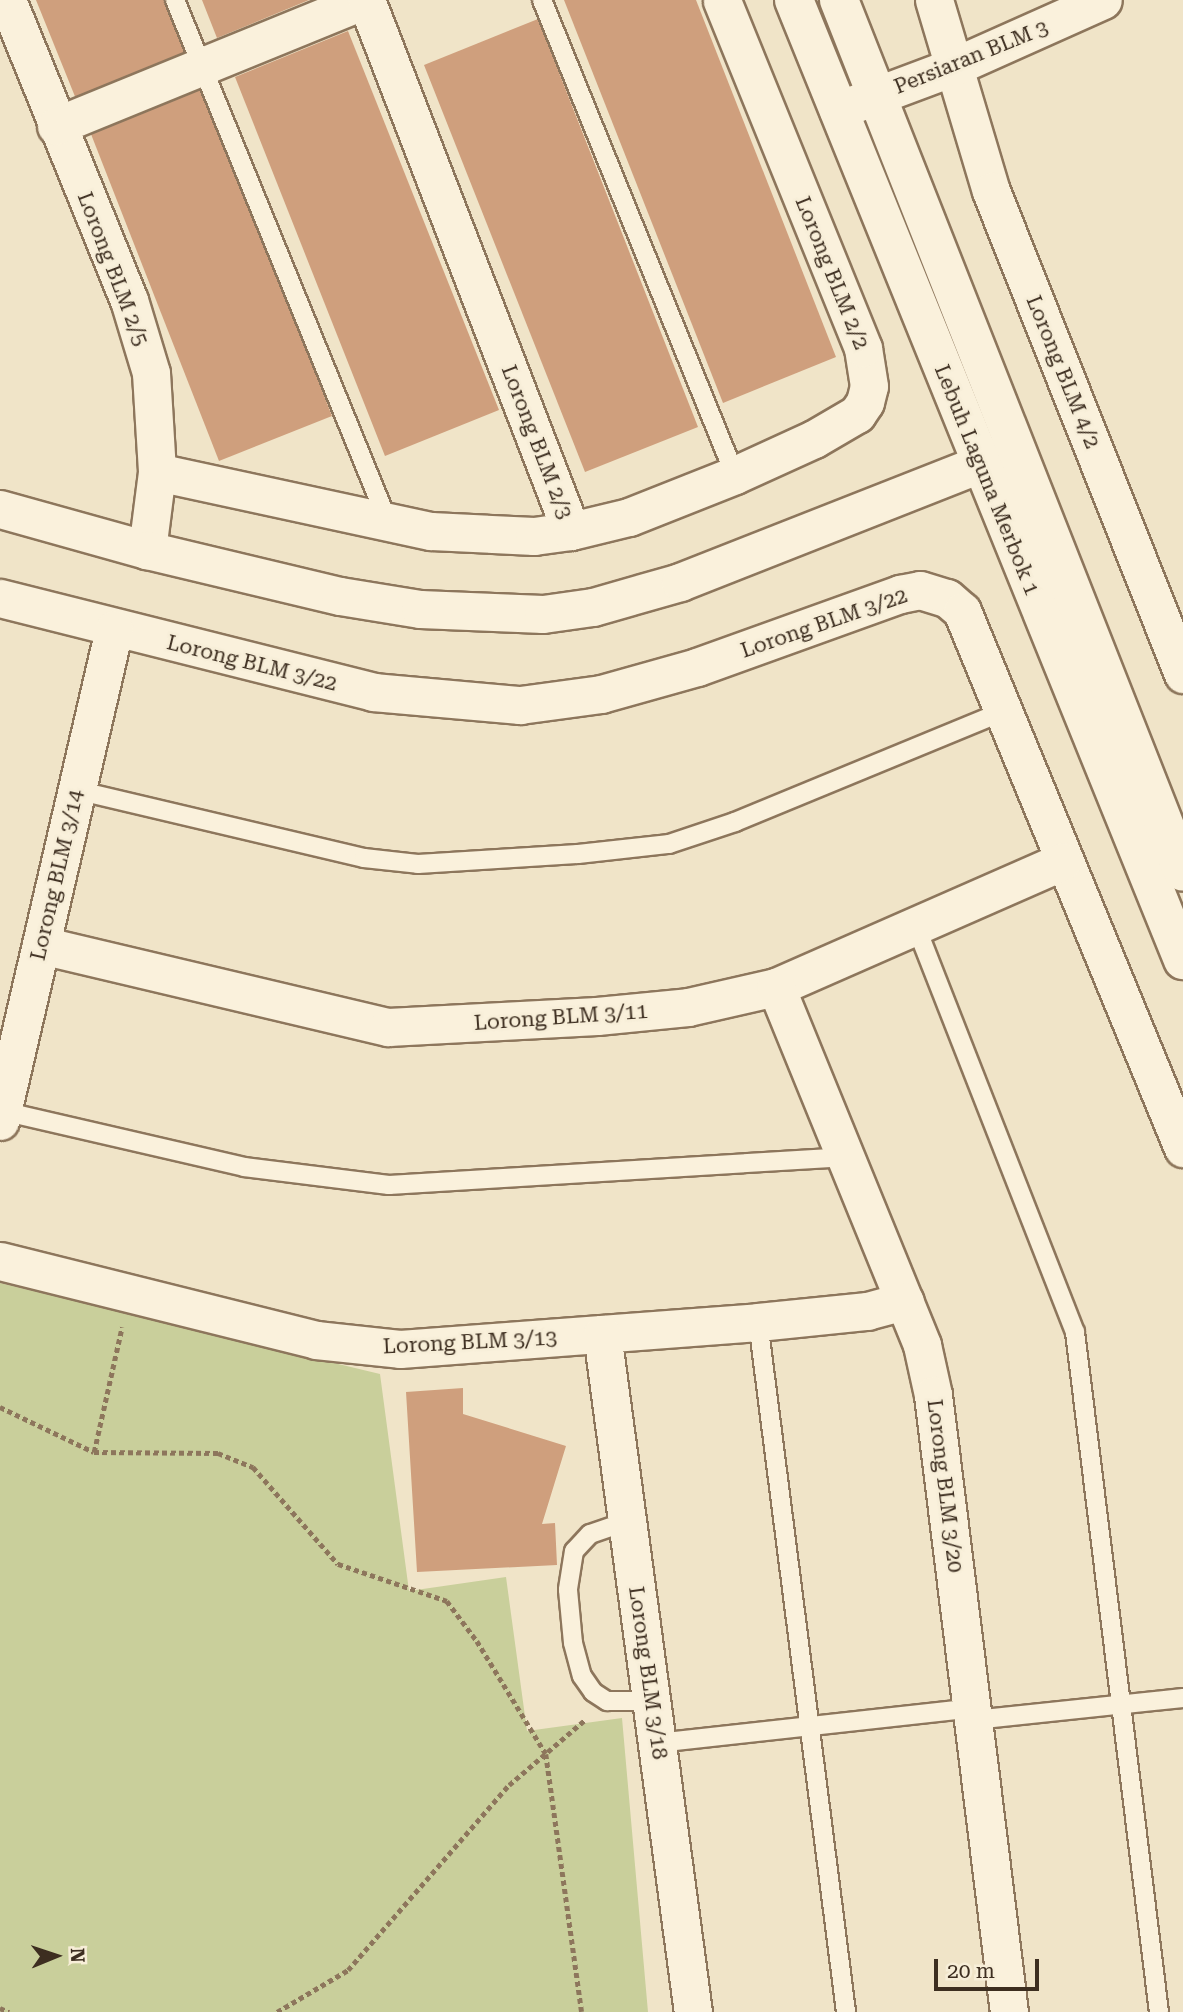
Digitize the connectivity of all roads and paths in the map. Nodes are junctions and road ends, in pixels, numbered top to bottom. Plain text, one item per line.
1 (6, 0) edge
2 (175, 0) edge
3 (365, 0) edge
4 (542, 0) edge
5 (722, 0) edge
6 (794, 0) edge
7 (839, 0) edge
8 (934, 0) edge
9 (1103, 0) edge
10 (203, 66) junction
11 (953, 67) junction
12 (877, 95) junction
13 (838, 110) junction
14 (56, 126) junction
15 (1015, 450) junction
16 (980, 464) junction
17 (157, 472) junction
18 (735, 475) junction
19 (0, 509) edge
20 (388, 522) junction
21 (570, 531) junction
22 (148, 551) junction
23 (0, 598) edge
24 (114, 629) junction
25 (1183, 674) edge
26 (1002, 712) junction
27 (76, 790) junction
28 (1063, 861) junction
29 (1183, 872) edge
30 (917, 929) junction
31 (41, 945) junction
32 (1183, 960) edge
33 (776, 987) junction
34 (1, 1116) edge
35 (1183, 1148) edge
36 (843, 1157) junction
37 (0, 1261) edge
38 (129, 1293) junction
39 (905, 1301) junction
40 (758, 1322) junction
41 (602, 1334) junction
42 (0, 1407) edge
43 (94, 1452) junction
44 (628, 1521) junction
45 (1183, 1698) edge
46 (607, 1701) junction
47 (652, 1701) junction
48 (1119, 1705) junction
49 (973, 1714) junction
50 (811, 1723) junction
51 (657, 1743) junction
52 (546, 1754) junction
53 (0, 2008) edge
54 (9, 2012) edge
55 (276, 2012) edge
56 (582, 2012) edge
57 (693, 2012) edge
58 (846, 2012) edge
59 (1009, 2012) edge
60 (1159, 2012) edge

1 - 14 street, Lorong BLM 2/5
2 - 10 lane
3 - 10 street
3 - 21 street, Lorong BLM 2/3
4 - 18 lane
5 - 18 street, Lorong BLM 2/2
6 - 13 street, Lebuh Laguna Merbok 1
7 - 12 street, Lebuh Laguna Merbok 1
8 - 11 street, Lorong BLM 4/2
9 - 11 street, Persiaran BLM 3
10 - 14 street
10 - 20 lane
11 - 12 street, Persiaran BLM 3
11 - 25 street, Lorong BLM 4/2
12 - 13 street, Persiaran BLM 3
12 - 15 street, Lebuh Laguna Merbok 1
13 - 16 street, Lebuh Laguna Merbok 1
14 - 17 street, Lorong BLM 2/5
15 - 16 street
15 - 29 street, Lebuh Laguna Merbok 1
16 - 22 street
16 - 32 street, Lebuh Laguna Merbok 1
17 - 20 street, Lorong BLM 2/3
17 - 22 street, Lorong BLM 2/5
18 - 21 street, Lorong BLM 2/2
19 - 22 street
20 - 21 street, Lorong BLM 2/3
23 - 24 street, Lorong BLM 3/22
24 - 26 street, Lorong BLM 3/22
24 - 27 street, Lorong BLM 3/14
26 - 27 lane
26 - 28 street, Lorong BLM 3/22
27 - 31 street, Lorong BLM 3/14
28 - 30 street, Lorong BLM 3/11
28 - 35 street, Lorong BLM 3/22
30 - 33 street, Lorong BLM 3/11
30 - 48 lane
31 - 33 street, Lorong BLM 3/11
31 - 34 street, Lorong BLM 3/14
33 - 36 street, Lorong BLM 3/20
34 - 36 lane
36 - 39 street, Lorong BLM 3/20
37 - 38 street, Lorong BLM 3/13
38 - 41 street, Lorong BLM 3/13
38 - 43 path
39 - 40 street, Lorong BLM 3/13
39 - 49 street, Lorong BLM 3/20
40 - 41 street, Lorong BLM 3/13
40 - 50 lane
41 - 44 street, Lorong BLM 3/18
42 - 43 path
43 - 52 path
44 - 46 lane
44 - 47 street, Lorong BLM 3/18
45 - 48 lane
46 - 47 lane
46 - 52 path
47 - 51 street, Lorong BLM 3/18
48 - 49 lane
48 - 60 lane
49 - 50 lane
49 - 59 street, Lorong BLM 3/20
50 - 51 lane
50 - 58 lane
51 - 57 street, Lorong BLM 3/18
52 - 55 path
52 - 56 path
53 - 54 path

